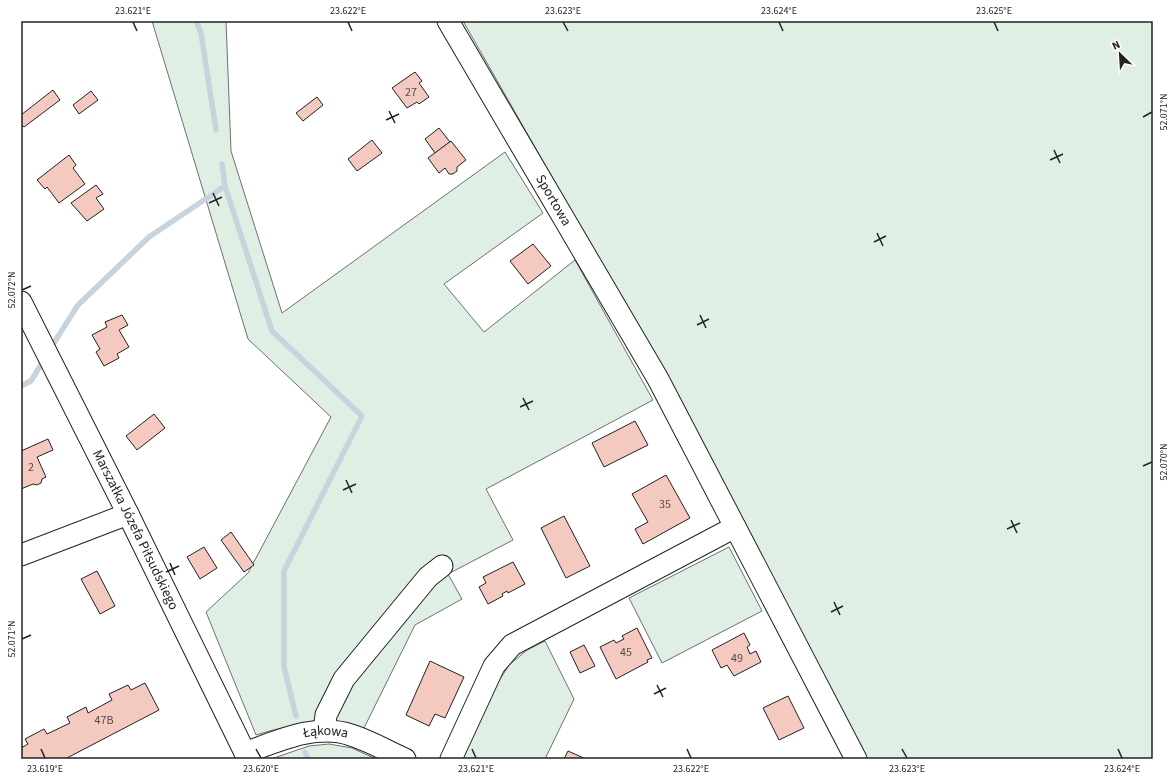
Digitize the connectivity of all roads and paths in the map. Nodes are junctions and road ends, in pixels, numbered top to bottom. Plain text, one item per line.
1 (448, 21) edge
2 (21, 302) edge
3 (128, 514) junction
4 (735, 527) junction
5 (21, 555) edge
6 (442, 566) dead end
7 (324, 731) junction
8 (246, 756) edge
9 (405, 759) edge
10 (451, 759) edge
11 (856, 759) edge

1 - 4 street, Sportowa
2 - 3 street, Marszałka Józefa Piłsudskiego
3 - 5 street
3 - 8 street, Marszałka Józefa Piłsudskiego
4 - 10 street
4 - 11 street, Sportowa
6 - 7 street
7 - 8 street, Łąkowa
7 - 9 street, Łąkowa

